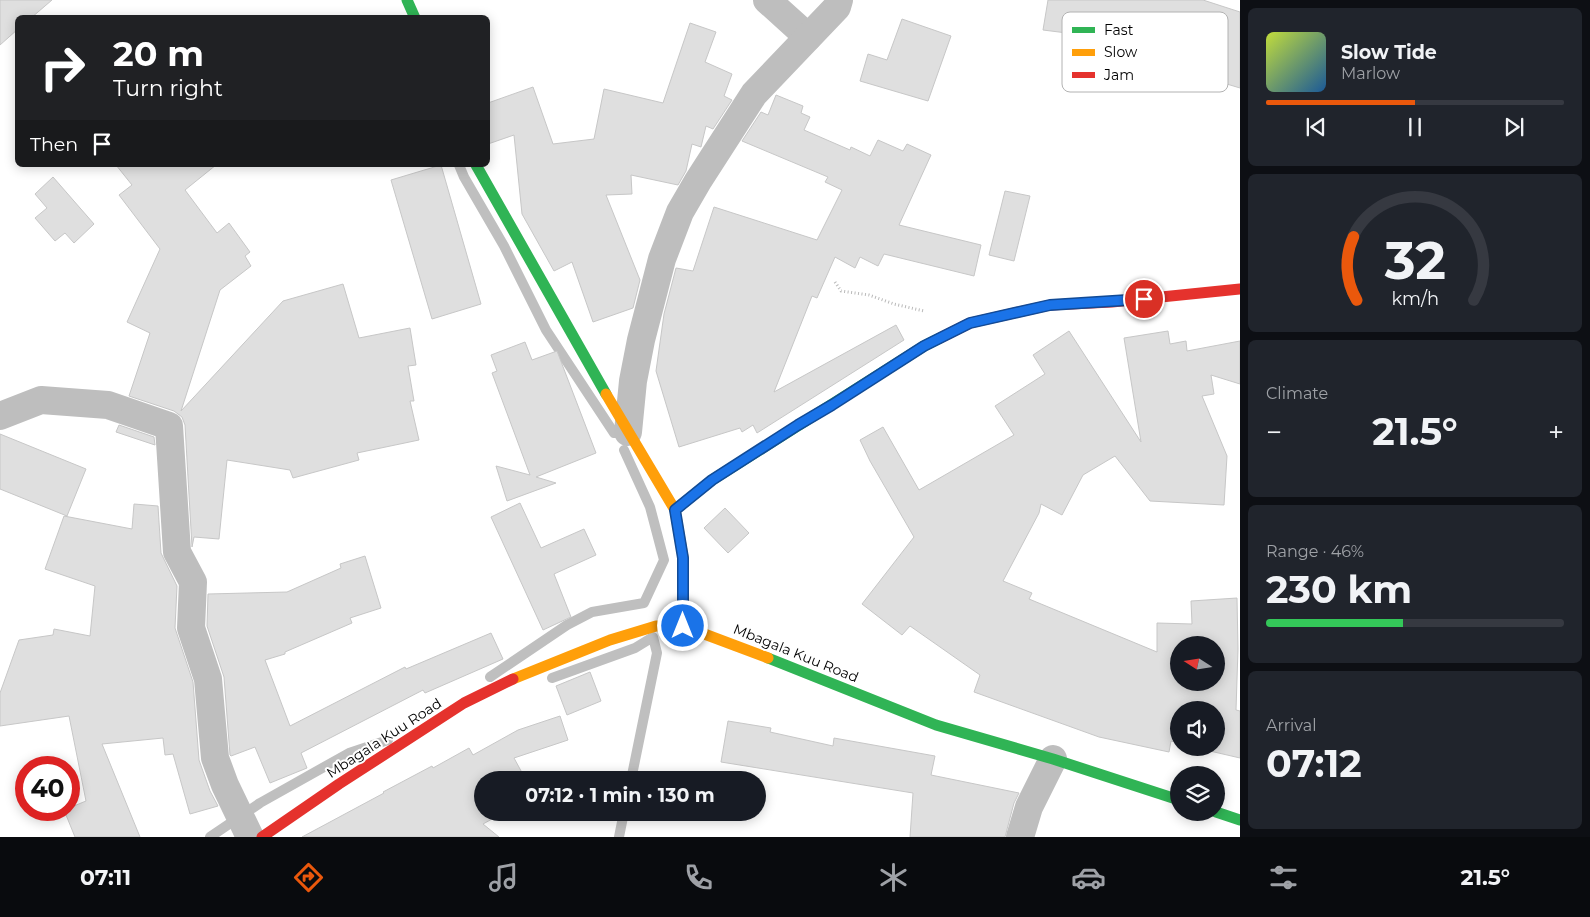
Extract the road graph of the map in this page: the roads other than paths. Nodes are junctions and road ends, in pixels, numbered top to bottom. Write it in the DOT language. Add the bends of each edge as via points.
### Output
graph roads {
  1 [pos="408,0"];
  2 [pos="767,0"];
  3 [pos="839,0"];
  4 [pos="414,15"];
  5 [pos="808,36"];
  6 [pos="477,167"];
  7 [pos="1240,289"];
  8 [pos="0,416"];
  9 [pos="628,432"];
  10 [pos="675,510"];
  11 [pos="683,626"];
  12 [pos="1053,759"];
  13 [pos="1170,797"];
  14 [pos="1225,815"];
  15 [pos="1240,820"];
  16 [pos="250,837"];
  17 [pos="262,837"];
  18 [pos="1020,837"];
  1 -- 4 [label="street"];
  2 -- 5 [label="street"];
  3 -- 5 [label="street" via="837,7"];
  5 -- 9 [label="street" via="754,94 680,212 662,259 641,340 632,381"];
  6 -- 9 [label="street"];
  7 -- 10 [label="street" via="1050,305 970,323 924,346 798,425 712,480"];
  8 -- 16 [label="street" via="42,400 108,405 169,426 177,552 193,582 191,628 208,679 215,758"];
  9 -- 10 [label="street"];
  10 -- 11 [label="street" via="683,558"];
  11 -- 12 [label="street, Mbagala Kuu Road" via="936,725"];
  11 -- 17 [label="street, Mbagala Kuu Road" via="656,626 633,632 504,683 464,704"];
  12 -- 13 [label="street, Mbagala Kuu Road"];
  12 -- 18 [label="street" via="1029,807"];
  14 -- 15 [label="street"];
}
